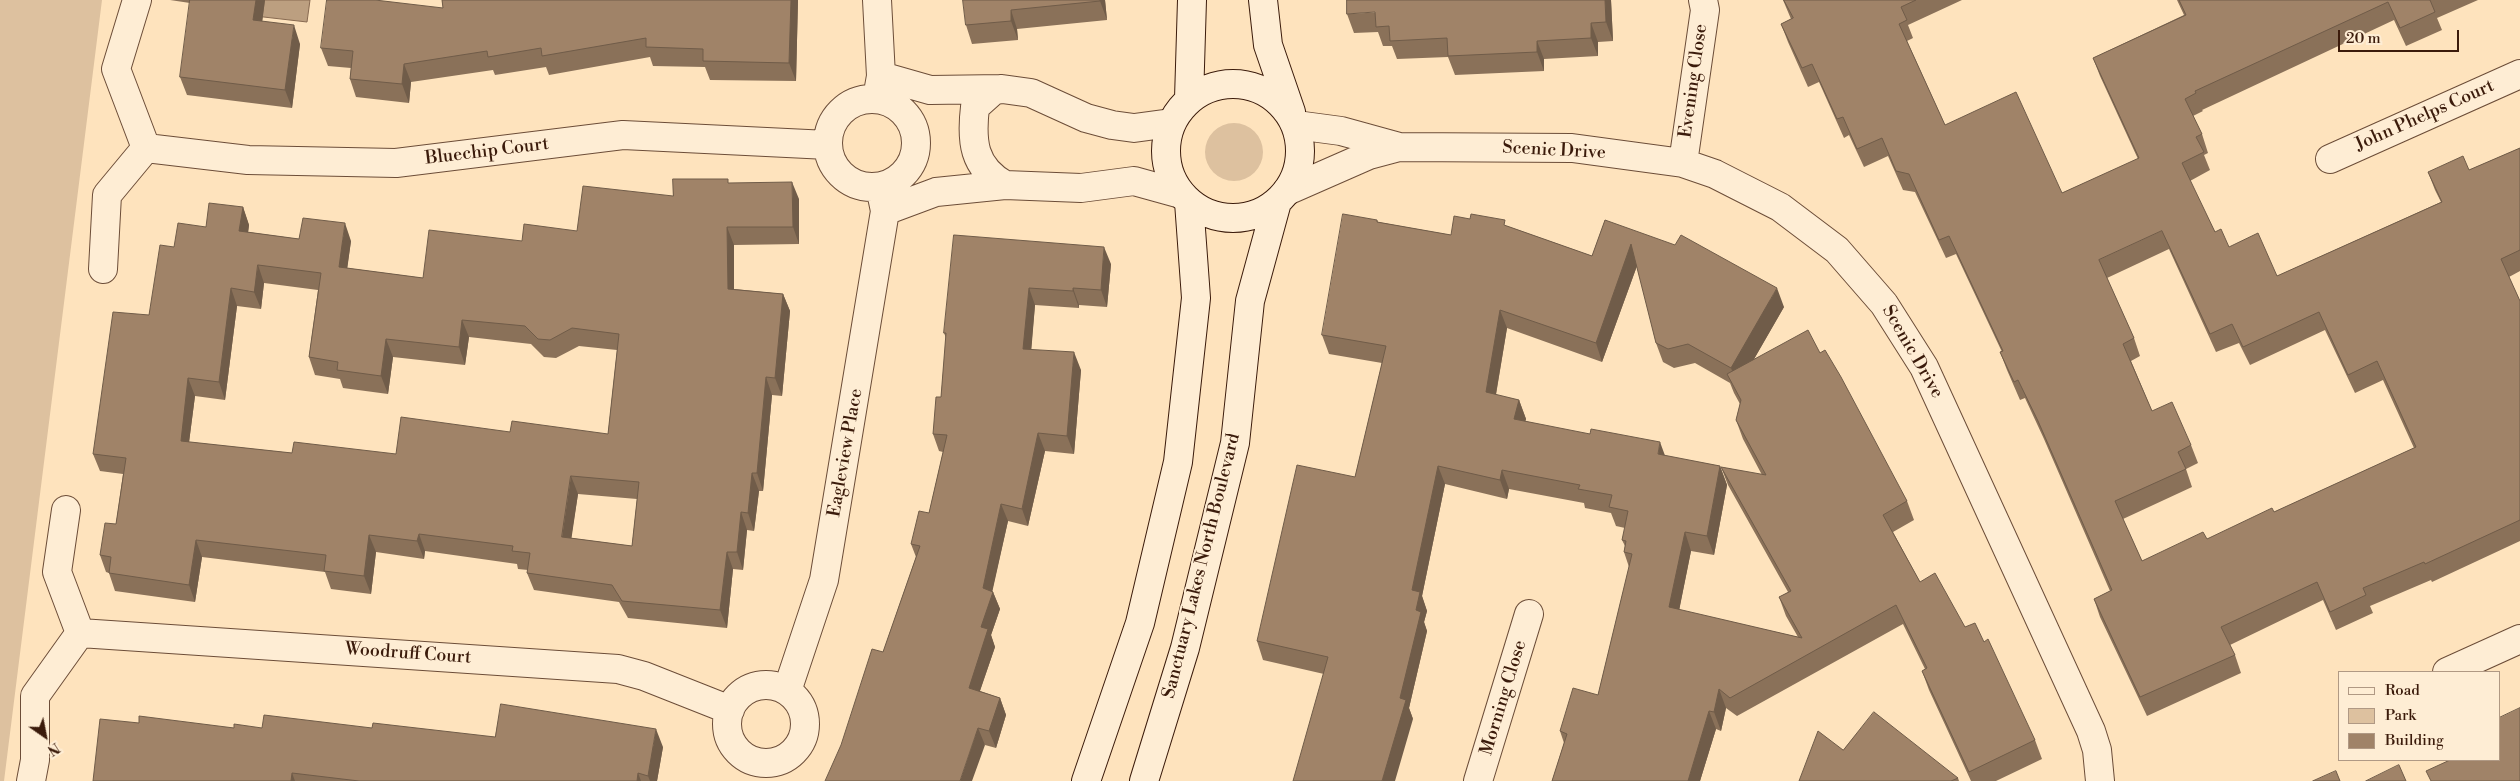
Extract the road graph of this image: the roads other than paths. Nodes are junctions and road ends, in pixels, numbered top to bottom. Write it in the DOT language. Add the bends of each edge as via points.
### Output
graph roads {
  1 [pos="137,0"];
  2 [pos="877,0"];
  3 [pos="1192,0"];
  4 [pos="1263,0"];
  5 [pos="1703,0"];
  6 [pos="2520,74"];
  7 [pos="879,88"];
  8 [pos="1002,89"];
  9 [pos="1189,99"];
  10 [pos="1295,122"];
  11 [pos="1171,123"];
  12 [pos="828,145"];
  13 [pos="1399,147"];
  14 [pos="146,148"];
  15 [pos="2330,159"];
  16 [pos="1683,163"];
  17 [pos="1006,185"];
  18 [pos="1282,197"];
  19 [pos="882,198"];
  20 [pos="1185,198"];
  21 [pos="103,269"];
  22 [pos="66,510"];
  23 [pos="1529,614"];
  24 [pos="80,633"];
  25 [pos="2520,639"];
  26 [pos="2449,671"];
  27 [pos="787,691"];
  28 [pos="730,710"];
  29 [pos="754,772"];
  30 [pos="31,781"];
  31 [pos="1086,781"];
  32 [pos="1144,781"];
  33 [pos="1478,781"];
  34 [pos="2100,781"];
  1 -- 14 [label="street" via="116,69"];
  2 -- 7 [label="street"];
  3 -- 9 [label="street"];
  4 -- 10 [label="street" via="1268,45"];
  5 -- 16 [label="street, Evening Close"];
  6 -- 15 [label="street, John Phelps Court"];
  7 -- 8 [label="street"];
  7 -- 12 [label="street" via="848,106 833,123"];
  7 -- 19 [label="street" via="913,127 916,142 906,171"];
  8 -- 11 [label="street" via="1031,92 1086,118 1112,125 1134,128"];
  8 -- 17 [label="street" via="994,90 975,107 972,132 978,158 992,177"];
  9 -- 10 [label="street" via="1213,86 1246,84 1265,91 1282,103"];
  9 -- 11 [label="street"];
  10 -- 13 [label="street, Scenic Drive"];
  10 -- 18 [label="street" via="1300,160 1296,176"];
  11 -- 20 [label="street" via="1166,141 1166,160 1171,178"];
  12 -- 14 [label="street, Bluechip Court" via="623,135 396,164 248,160"];
  12 -- 19 [label="street" via="839,173"];
  13 -- 16 [label="street, Scenic Drive" via="1572,148"];
  13 -- 18 [label="street, Scenic Drive" via="1369,155"];
  14 -- 21 [label="street" via="107,195"];
  16 -- 34 [label="street, Scenic Drive" via="1715,174 1780,207 1808,227 1837,250 1862,277 1907,337 2091,731 2098,750"];
  17 -- 19 [label="street"];
  17 -- 20 [label="street" via="1081,188 1134,182"];
  18 -- 20 [label="street" via="1261,212 1243,218 1223,218 1205,212"];
  18 -- 32 [label="street, Sanctuary Lakes North Boulevard" via="1250,301 1236,444 1185,648"];
  19 -- 27 [label="street, Eagleview Place" via="824,580"];
  20 -- 31 [label="street" via="1196,298 1178,462 1140,622"];
  22 -- 24 [label="street" via="57,572"];
  23 -- 33 [label="street, Morning Close"];
  24 -- 28 [label="street, Woodruff Court" via="618,669"];
  24 -- 30 [label="street" via="35,696 35,760"];
  25 -- 26 [label="street"];
  27 -- 28 [label="street" via="774,686 747,690 736,698"];
  27 -- 29 [label="street" via="803,712 805,725 802,737 786,758"];
  28 -- 29 [label="street" via="726,724 728,738"];
}
